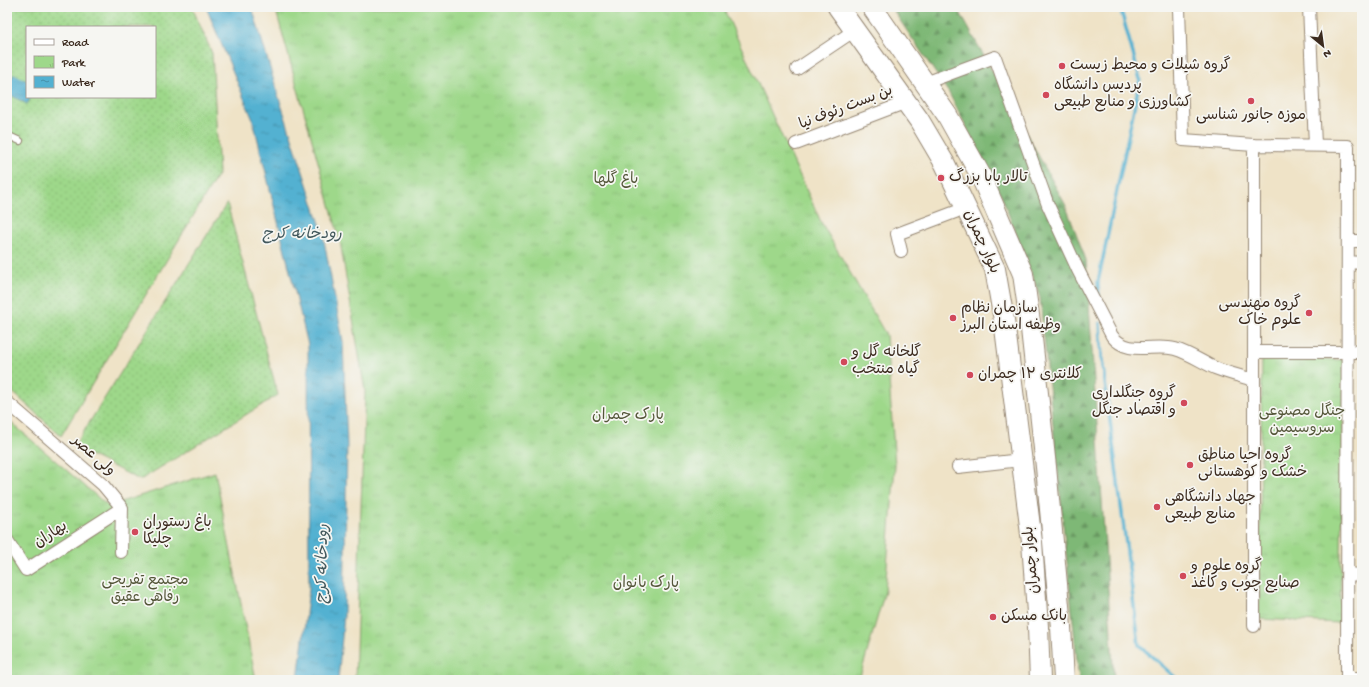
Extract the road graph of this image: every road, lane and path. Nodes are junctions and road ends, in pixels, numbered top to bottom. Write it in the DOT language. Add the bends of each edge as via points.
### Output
graph roads {
  1 [pos="838,7"];
  2 [pos="872,7"];
  3 [pos="1179,7"];
  4 [pos="1309,7"];
  5 [pos="855,30"];
  6 [pos="797,69"];
  7 [pos="925,83"];
  8 [pos="907,102"];
  9 [pos="7,135"];
  10 [pos="20,141"];
  11 [pos="796,144"];
  12 [pos="1254,145"];
  13 [pos="1315,145"];
  14 [pos="966,208"];
  15 [pos="1348,241"];
  16 [pos="1362,241"];
  17 [pos="902,251"];
  18 [pos="1348,262"];
  19 [pos="1362,262"];
  20 [pos="1254,352"];
  21 [pos="1348,352"];
  22 [pos="1362,352"];
  23 [pos="1254,380"];
  24 [pos="7,402"];
  25 [pos="1021,460"];
  26 [pos="958,467"];
  27 [pos="122,508"];
  28 [pos="7,540"];
  29 [pos="121,552"];
  30 [pos="1348,574"];
  31 [pos="1362,574"];
  32 [pos="1254,626"];
  33 [pos="1362,678"];
  34 [pos="1347,679"];
  35 [pos="1040,680"];
  36 [pos="1064,680"];
  1 -- 5 [label="main road, بلوار چمران"];
  2 -- 7 [label="main road, بلوار چمران"];
  3 -- 12 [label="street" via="1183,140"];
  4 -- 13 [label="street"];
  5 -- 6 [label="street"];
  5 -- 8 [label="main road, بلوار چمران"];
  7 -- 23 [label="street" via="995,57 1048,205 1078,270 1117,343 1128,348 1175,349 1216,368"];
  7 -- 36 [label="main road, بلوار چمران" via="947,115 980,174 1023,274 1047,475"];
  8 -- 11 [label="street, بن بست رئوف نیا"];
  8 -- 14 [label="main road, بلوار چمران" via="945,164"];
  9 -- 10 [label="lane"];
  12 -- 13 [label="street"];
  12 -- 20 [label="street"];
  13 -- 15 [label="street" via="1348,146"];
  14 -- 17 [label="street" via="897,234"];
  14 -- 25 [label="main road, بلوار چمران" via="996,269"];
  15 -- 16 [label="street"];
  15 -- 18 [label="street"];
  18 -- 19 [label="street"];
  18 -- 21 [label="street"];
  20 -- 21 [label="street"];
  20 -- 23 [label="street"];
  21 -- 22 [label="street"];
  21 -- 30 [label="street"];
  23 -- 32 [label="street"];
  24 -- 27 [label="street, ولی عصر" via="103,485"];
  25 -- 26 [label="street"];
  25 -- 35 [label="main road, بلوار چمران" via="1032,542"];
  27 -- 28 [label="street, بهاران" via="26,570"];
  27 -- 29 [label="street"];
  30 -- 31 [label="street"];
  30 -- 34 [label="street"];
  33 -- 34 [label="street"];
}
